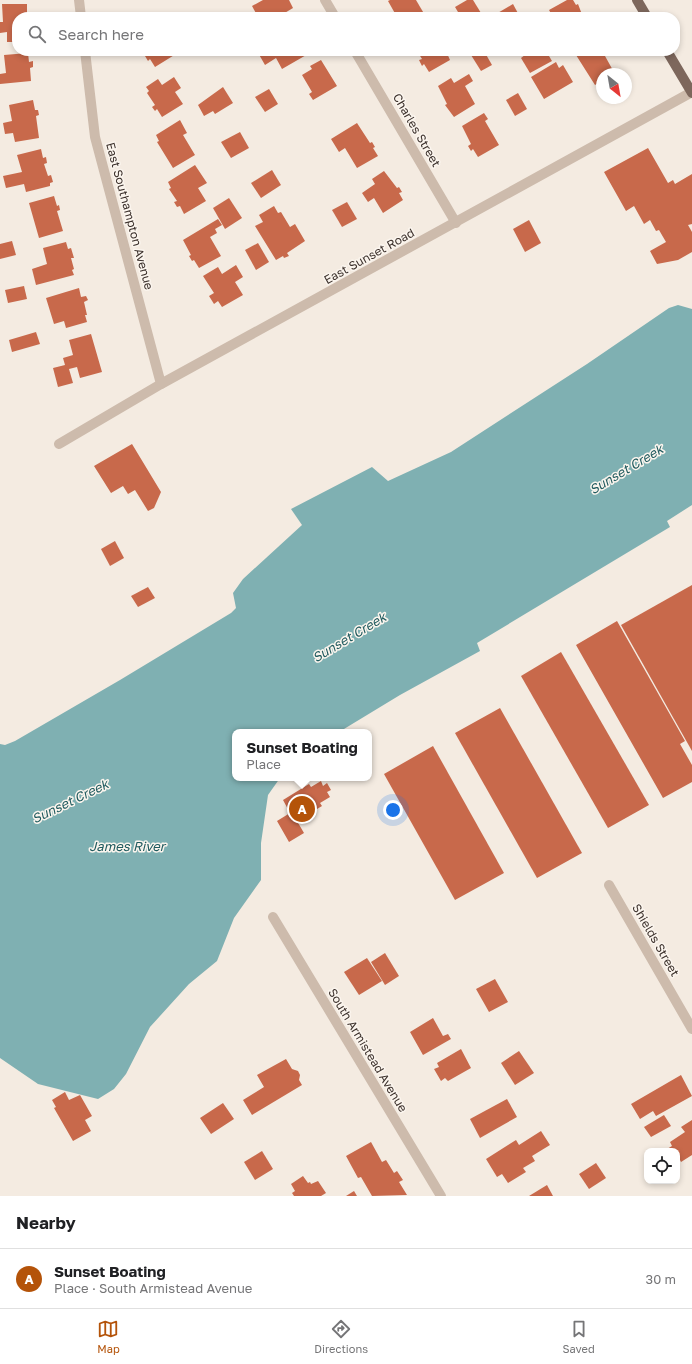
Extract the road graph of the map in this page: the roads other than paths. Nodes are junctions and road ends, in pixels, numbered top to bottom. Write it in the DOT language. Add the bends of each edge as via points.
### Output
graph roads {
  1 [pos="79,0"];
  2 [pos="325,0"];
  3 [pos="637,0"];
  4 [pos="80,12"];
  5 [pos="332,12"];
  6 [pos="644,12"];
  7 [pos="86,56"];
  8 [pos="358,56"];
  9 [pos="670,56"];
  10 [pos="692,93"];
  11 [pos="456,223"];
  12 [pos="161,384"];
  13 [pos="59,444"];
  14 [pos="609,884"];
  15 [pos="273,917"];
  16 [pos="692,1029"];
  17 [pos="441,1196"];
  1 -- 4 [label="street"];
  2 -- 5 [label="street"];
  3 -- 6 [label="main road"];
  7 -- 12 [label="street, East Southampton Avenue" via="95,136"];
  8 -- 11 [label="street, Charles Street"];
  9 -- 10 [label="main road"];
  10 -- 11 [label="street, East Sunset Road"];
  11 -- 12 [label="street, East Sunset Road"];
  12 -- 13 [label="street, East Sunset Road"];
  14 -- 16 [label="street, Shields Street"];
  15 -- 17 [label="street, South Armistead Avenue"];
}
